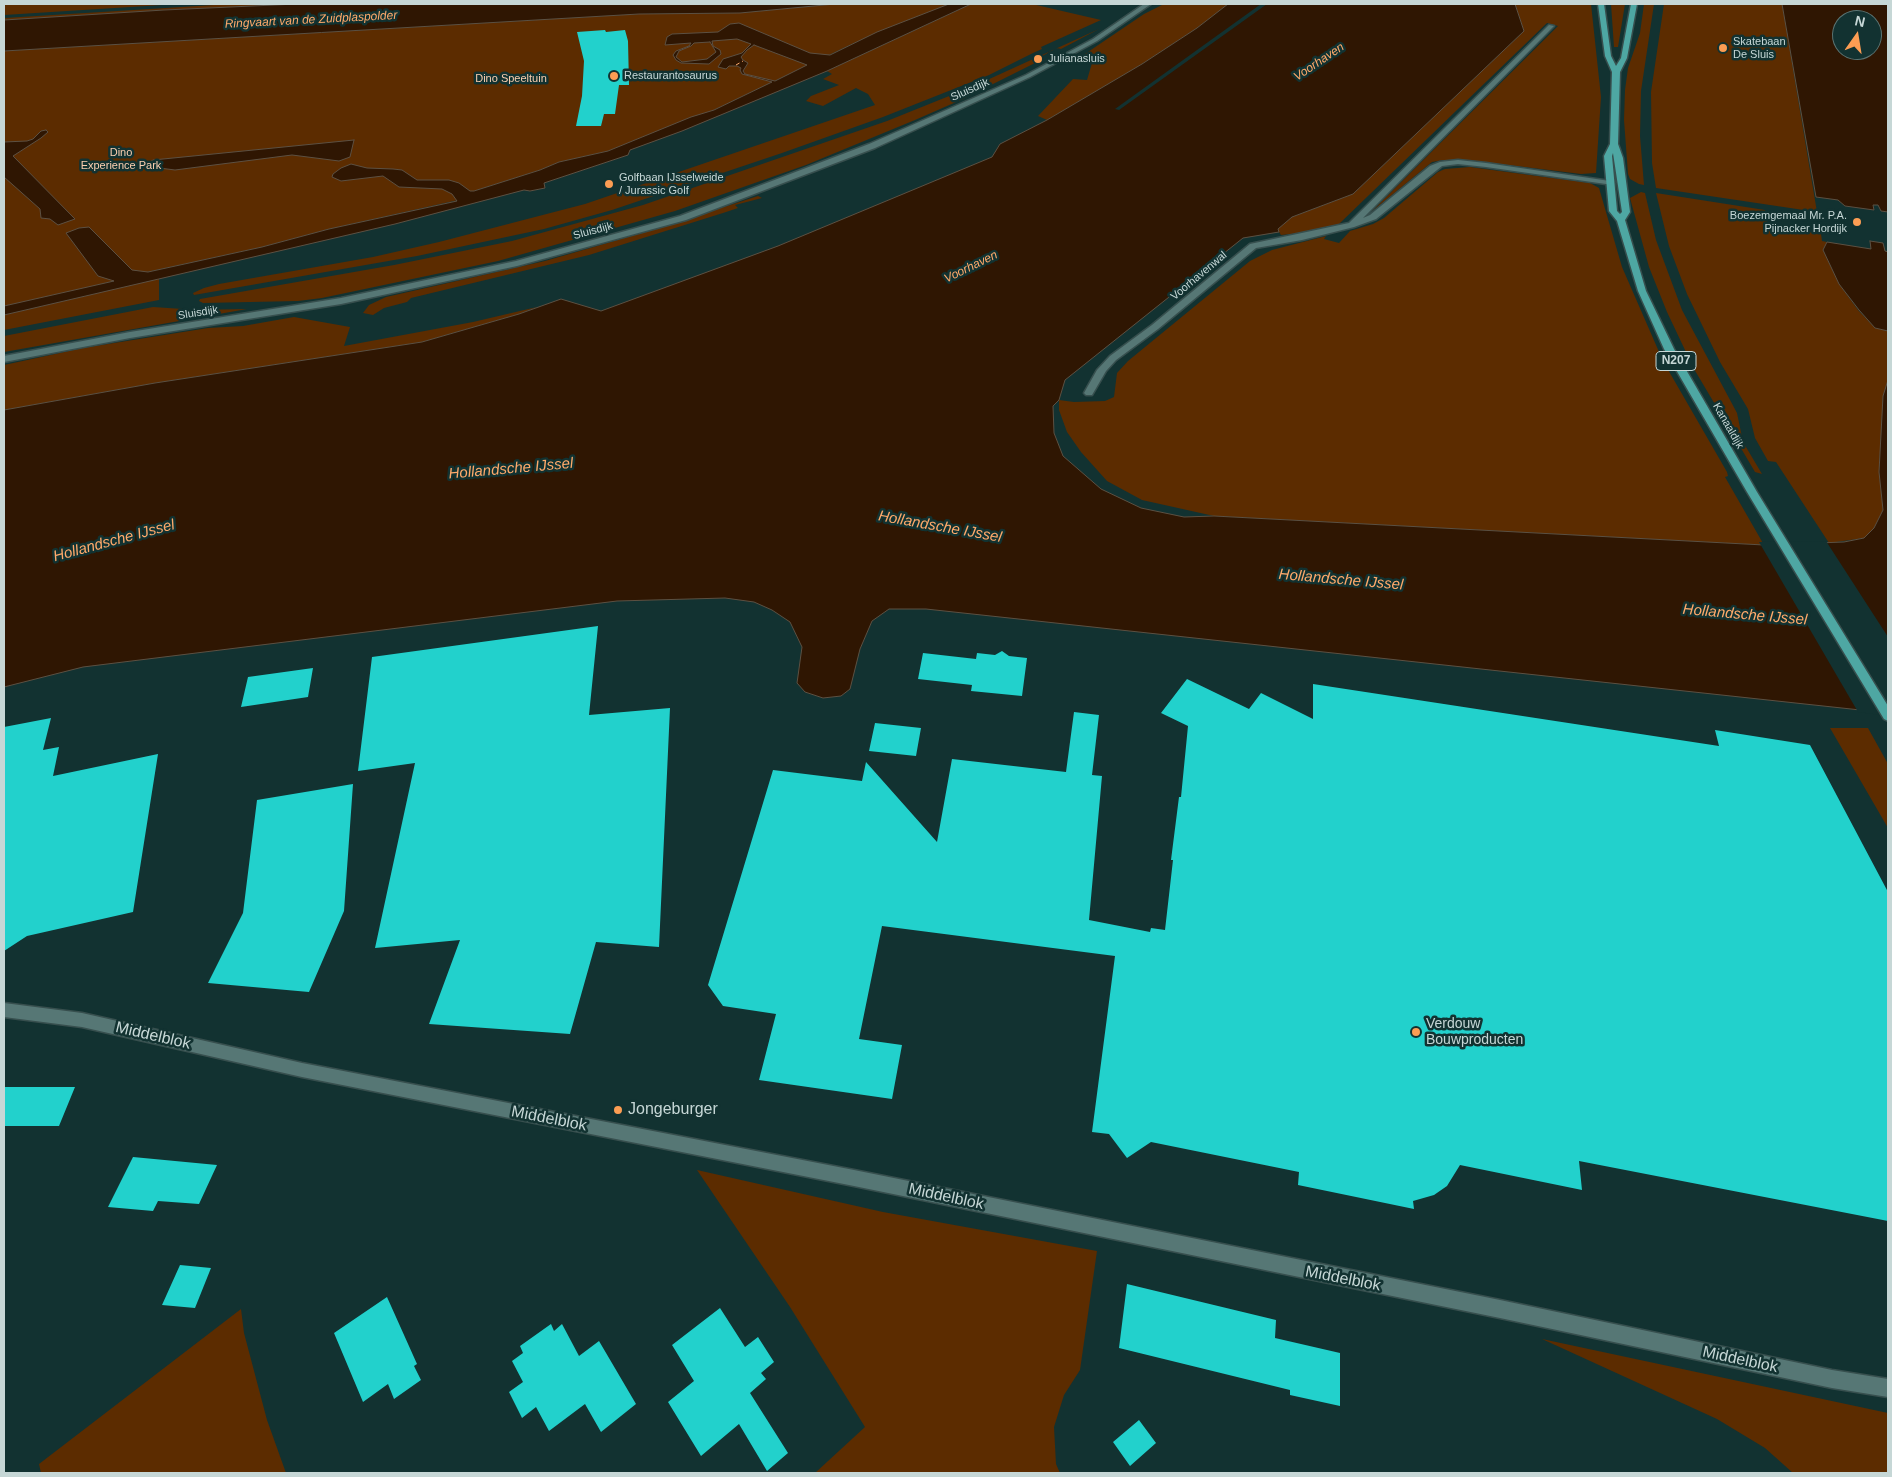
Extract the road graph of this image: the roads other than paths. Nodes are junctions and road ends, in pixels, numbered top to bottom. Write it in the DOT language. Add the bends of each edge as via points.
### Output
graph roads {
  1 [pos="1148,4"];
  2 [pos="1602,4"];
  3 [pos="1634,4"];
  4 [pos="1551,26"];
  5 [pos="1616,72"];
  6 [pos="1614,144"];
  7 [pos="1610,182"];
  8 [pos="1621,220"];
  9 [pos="1351,225"];
  10 [pos="4,359"];
  11 [pos="1089,393"];
  12 [pos="1888,716"];
  13 [pos="4,1010"];
  14 [pos="1888,1388"];
  1 -- 10 [label="street, Sluisdijk" via="1095,40 1028,76 872,146 683,218 517,263 351,298"];
  2 -- 5 [label="main road, Kanaaldijk / N207" via="1608,56"];
  3 -- 5 [label="main road, Kanaaldijk / N207" via="1624,58"];
  4 -- 9 [label="street"];
  5 -- 6 [label="main road, Kanaaldijk / N207"];
  6 -- 7 [label="main road, Kanaaldijk / N207" via="1608,156"];
  6 -- 8 [label="main road, Kanaaldijk / N207" via="1626,212"];
  7 -- 8 [label="main road, Kanaaldijk / N207" via="1613,211"];
  7 -- 9 [label="street, Voorhavenwal" via="1458,162 1440,164 1382,212"];
  8 -- 12 [label="main road, Kanaaldijk / N207" via="1642,291 1666,341 1752,492"];
  9 -- 11 [label="street, Voorhavenwal" via="1253,246 1155,328 1113,358"];
  13 -- 14 [label="street, Middelblok" via="82,1020 312,1072 864,1180"];
}
